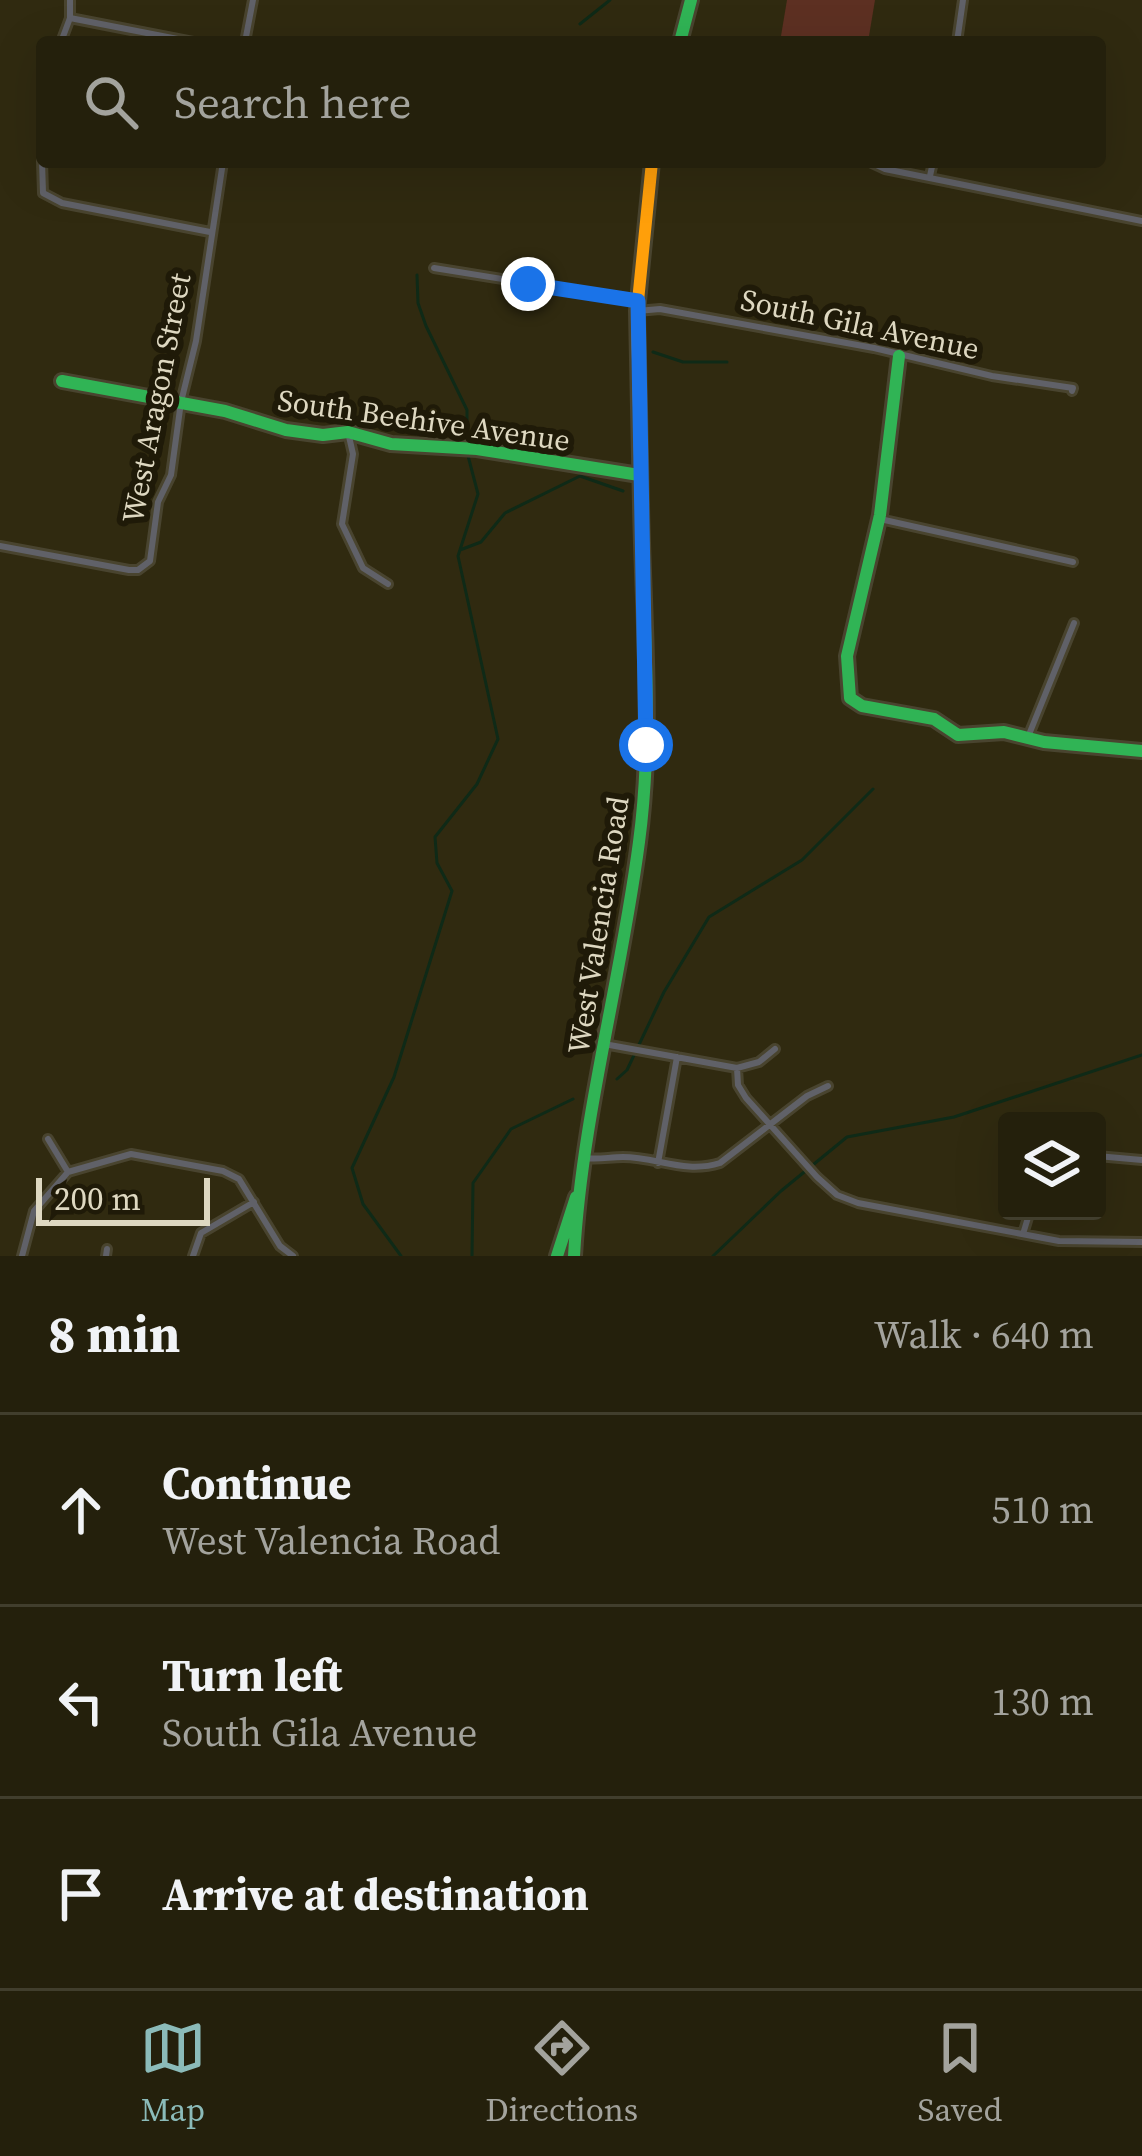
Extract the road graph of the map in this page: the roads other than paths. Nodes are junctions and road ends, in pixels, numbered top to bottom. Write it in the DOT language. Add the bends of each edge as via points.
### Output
graph roads {
  1 [pos="70,0"];
  2 [pos="253,0"];
  3 [pos="691,0"];
  4 [pos="963,0"];
  5 [pos="70,18"];
  6 [pos="63,36"];
  7 [pos="162,36"];
  8 [pos="246,36"];
  9 [pos="682,36"];
  10 [pos="958,36"];
  11 [pos="42,168"];
  12 [pos="222,168"];
  13 [pos="651,168"];
  14 [pos="884,168"];
  15 [pos="932,168"];
  16 [pos="930,176"];
  17 [pos="1124,218"];
  18 [pos="1142,221"];
  19 [pos="210,232"];
  20 [pos="1121,232"];
  21 [pos="434,268"];
  22 [pos="637,306"];
  23 [pos="899,356"];
  24 [pos="62,381"];
  25 [pos="1072,390"];
  26 [pos="181,402"];
  27 [pos="349,432"];
  28 [pos="639,476"];
  29 [pos="880,519"];
  30 [pos="0,546"];
  31 [pos="1072,562"];
  32 [pos="388,584"];
  33 [pos="1074,623"];
  34 [pos="1028,737"];
  35 [pos="1142,751"];
  36 [pos="604,1045"];
  37 [pos="775,1048"];
  38 [pos="676,1057"];
  39 [pos="737,1068"];
  40 [pos="829,1086"];
  41 [pos="771,1125"];
  42 [pos="48,1139"];
  43 [pos="584,1157"];
  44 [pos="1106,1157"];
  45 [pos="1142,1160"];
  46 [pos="658,1163"];
  47 [pos="68,1172"];
  48 [pos="578,1190"];
  49 [pos="254,1202"];
  50 [pos="1027,1220"];
  51 [pos="1023,1234"];
  52 [pos="1142,1242"];
  53 [pos="22,1256"];
  54 [pos="193,1256"];
  55 [pos="293,1256"];
  56 [pos="557,1256"];
  57 [pos="574,1256"];
  1 -- 5 [label="street"];
  2 -- 8 [label="street"];
  3 -- 9 [label="street"];
  4 -- 10 [label="street"];
  5 -- 6 [label="street"];
  5 -- 7 [label="street"];
  11 -- 19 [label="street" via="43,193 62,203"];
  12 -- 19 [label="street, West Aragon Street"];
  13 -- 22 [label="street, West Valencia Road"];
  14 -- 16 [label="street"];
  15 -- 16 [label="street"];
  16 -- 17 [label="street"];
  17 -- 18 [label="street"];
  17 -- 20 [label="street"];
  19 -- 26 [label="street, West Aragon Street"];
  21 -- 22 [label="street, South Gila Avenue"];
  22 -- 23 [label="street, South Gila Avenue"];
  22 -- 28 [label="street, West Valencia Road"];
  23 -- 25 [label="street, South Gila Avenue"];
  23 -- 29 [label="street"];
  24 -- 26 [label="street, South Beehive Avenue"];
  26 -- 27 [label="street, South Beehive Avenue" via="286,430"];
  26 -- 30 [label="street, West Aragon Street" via="145,566 129,570"];
  27 -- 28 [label="street, South Beehive Avenue"];
  27 -- 32 [label="street" via="342,524 364,568"];
  28 -- 36 [label="street, West Valencia Road" via="646,768"];
  29 -- 31 [label="street"];
  29 -- 34 [label="street" via="857,604 850,698 934,719 958,735"];
  33 -- 34 [label="street"];
  34 -- 35 [label="street"];
  36 -- 38 [label="street"];
  36 -- 43 [label="street, West Valencia Road"];
  37 -- 39 [label="street"];
  38 -- 39 [label="street"];
  38 -- 46 [label="street"];
  39 -- 41 [label="street" via="746,1098"];
  40 -- 41 [label="street"];
  41 -- 46 [label="street" via="720,1163"];
  41 -- 51 [label="street" via="838,1195"];
  42 -- 47 [label="street"];
  43 -- 46 [label="street"];
  43 -- 48 [label="street, West Valencia Road"];
  44 -- 45 [label="street"];
  47 -- 49 [label="street" via="131,1154 223,1171"];
  47 -- 53 [label="street" via="34,1211"];
  48 -- 56 [label="street, West Valencia Road"];
  48 -- 57 [label="street, West Valencia Road"];
  49 -- 54 [label="street" via="201,1233"];
  49 -- 55 [label="street"];
  50 -- 51 [label="street"];
  51 -- 52 [label="street"];
}
